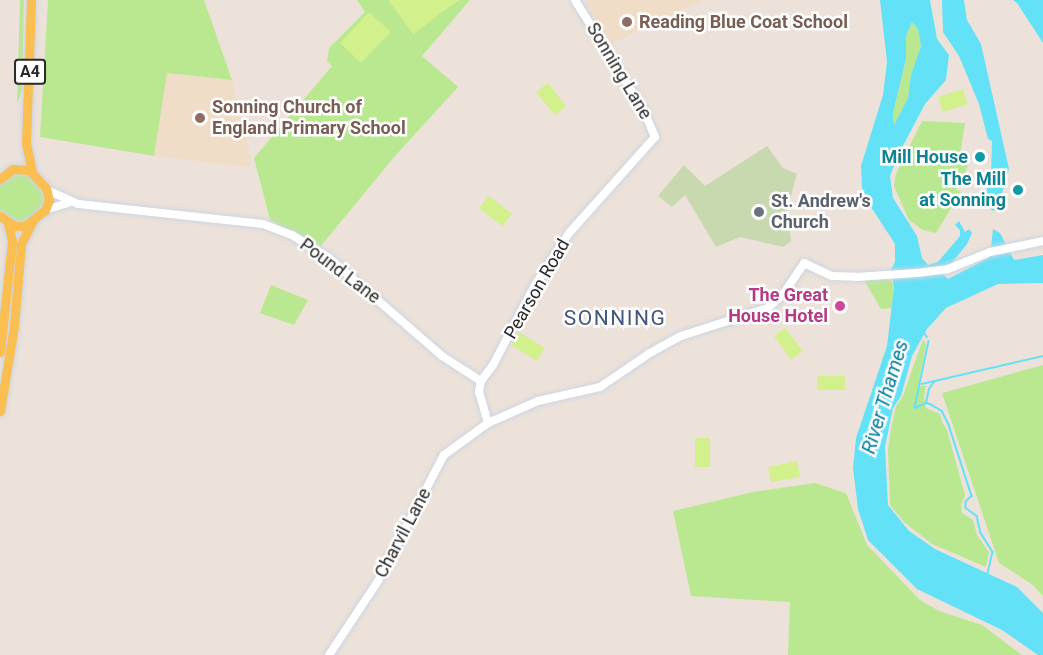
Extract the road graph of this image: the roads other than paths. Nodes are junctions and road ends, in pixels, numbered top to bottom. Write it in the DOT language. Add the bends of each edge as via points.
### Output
graph roads {
  1 [pos="31,0"];
  2 [pos="575,0"];
  3 [pos="27,143"];
  4 [pos="652,144"];
  5 [pos="12,169"];
  6 [pos="32,172"];
  7 [pos="0,179"];
  8 [pos="47,190"];
  9 [pos="69,203"];
  10 [pos="45,210"];
  11 [pos="0,216"];
  12 [pos="32,222"];
  13 [pos="8,224"];
  14 [pos="1043,241"];
  15 [pos="3,326"];
  16 [pos="14,326"];
  17 [pos="0,352"];
  18 [pos="481,381"];
  19 [pos="0,411"];
  20 [pos="488,423"];
  21 [pos="329,655"];
  1 -- 3 [label="main road, A4"];
  2 -- 4 [label="main road, Sonning Lane" via="654,130"];
  3 -- 5 [label="main road, A4"];
  3 -- 6 [label="main road, A4"];
  4 -- 18 [label="main road, Pearson Road" via="570,232"];
  5 -- 6 [label="main road"];
  5 -- 7 [label="main road"];
  6 -- 8 [label="main road"];
  8 -- 9 [label="street, Pound Lane"];
  8 -- 10 [label="main road"];
  9 -- 10 [label="street, Pound Lane"];
  9 -- 18 [label="street, Pound Lane" via="262,224 292,235 328,258 442,356"];
  10 -- 12 [label="main road"];
  11 -- 13 [label="main road"];
  12 -- 13 [label="main road" via="19,227"];
  12 -- 16 [label="main road" via="21,244"];
  13 -- 15 [label="main road" via="12,241"];
  14 -- 20 [label="main road, Charvil Lane" via="990,252 948,269 876,276 832,276 804,263 784,293 768,308 681,336 600,387 538,401"];
  15 -- 16 [label="main road"];
  15 -- 17 [label="main road"];
  16 -- 19 [label="main road"];
  18 -- 20 [label="main road" via="479,392"];
  20 -- 21 [label="main road, Charvil Lane" via="444,455 378,581"];
}
